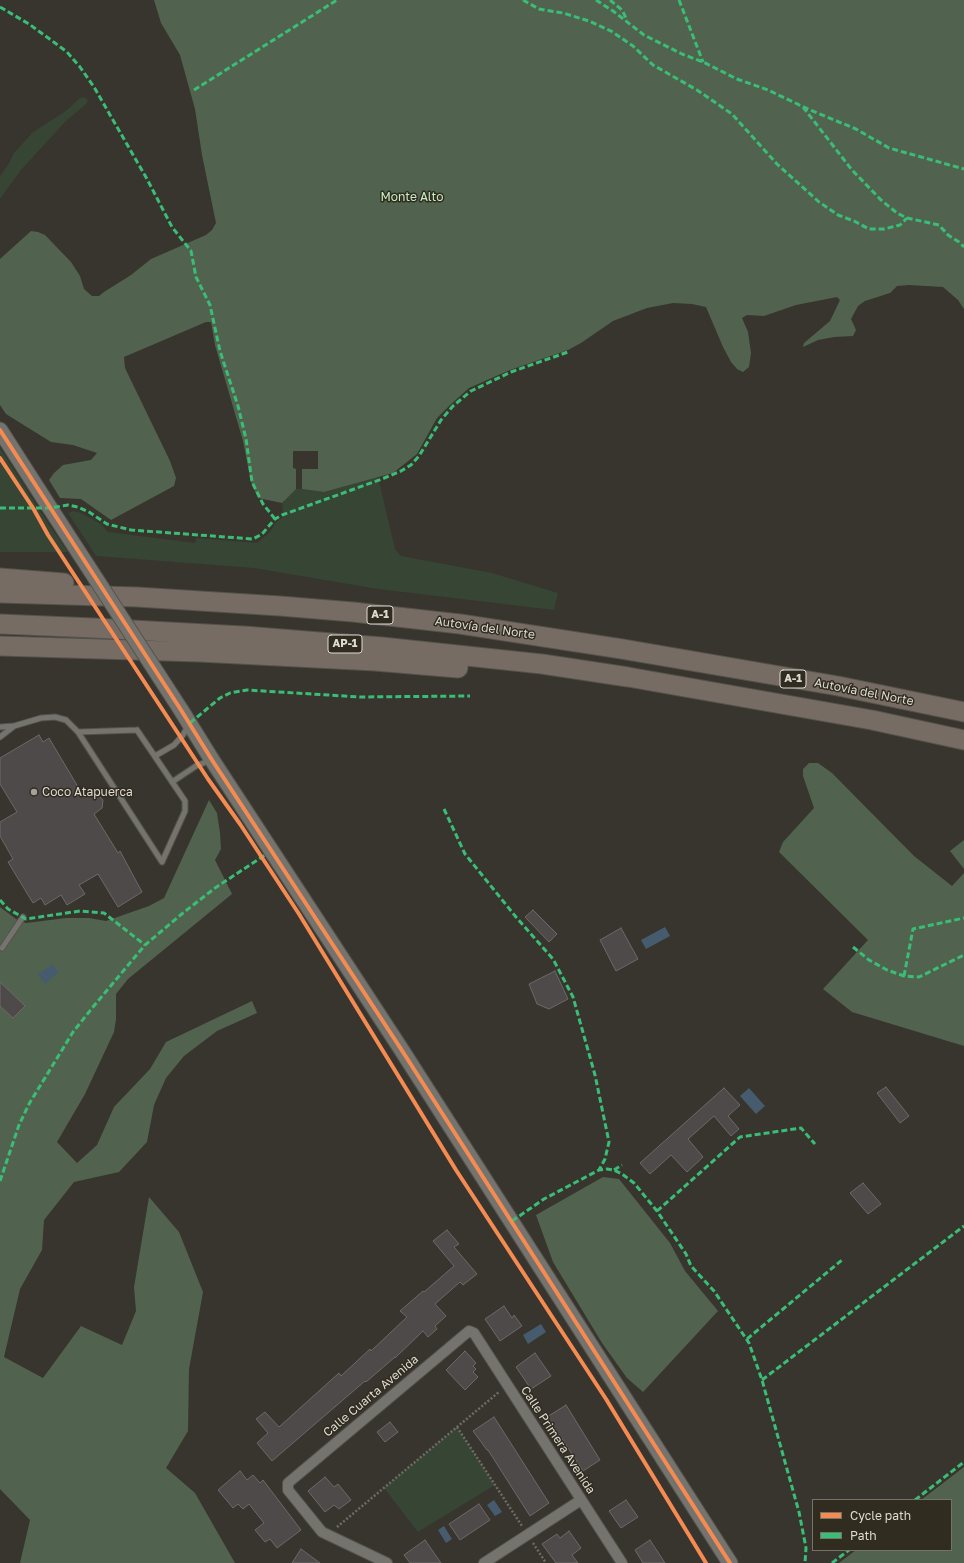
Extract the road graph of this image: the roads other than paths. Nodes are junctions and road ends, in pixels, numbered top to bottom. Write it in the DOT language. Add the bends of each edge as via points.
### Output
graph roads {
  1 [pos="0,430"];
  2 [pos="0,578"];
  3 [pos="0,593"];
  4 [pos="137,597"];
  5 [pos="0,624"];
  6 [pos="0,646"];
  7 [pos="688,688"];
  8 [pos="964,712"];
  9 [pos="190,723"];
  10 [pos="0,726"];
  11 [pos="14,726"];
  12 [pos="78,732"];
  13 [pos="0,737"];
  14 [pos="964,740"];
  15 [pos="155,756"];
  16 [pos="212,760"];
  17 [pos="172,782"];
  18 [pos="24,918"];
  19 [pos="2,948"];
  20 [pos="472,1331"];
  21 [pos="582,1500"];
  22 [pos="386,1563"];
  23 [pos="484,1563"];
  24 [pos="622,1563"];
  25 [pos="730,1563"];
  1 -- 9 [label="main road, bridge"];
  2 -- 4 [label="highway, A-1" via="117,587"];
  3 -- 4 [label="highway, Autovía del Norte"];
  4 -- 8 [label="highway, Autovía del Norte / A-1" via="353,612 460,624 830,685"];
  5 -- 7 [label="highway, AP-1" via="244,636 382,647 542,664"];
  6 -- 7 [label="highway, A-1" via="375,661"];
  7 -- 14 [label="highway, A-1" via="872,720"];
  9 -- 15 [label="lane" via="174,745"];
  9 -- 16 [label="main road"];
  10 -- 11 [label="lane"];
  11 -- 12 [label="lane" via="54,717 66,720"];
  11 -- 13 [label="lane"];
  12 -- 15 [label="lane" via="137,730"];
  12 -- 17 [label="lane" via="162,862 185,811 185,801"];
  15 -- 17 [label="lane"];
  16 -- 17 [label="lane" via="196,766"];
  16 -- 25 [label="main road" via="405,1055"];
  18 -- 19 [label="lane"];
  20 -- 21 [label="street, Calle Primera Avenida"];
  20 -- 22 [label="street, Calle Cuarta Avenida" via="288,1483 288,1490 322,1532"];
  21 -- 23 [label="street"];
  21 -- 24 [label="street, Calle Primera Avenida"];
}
